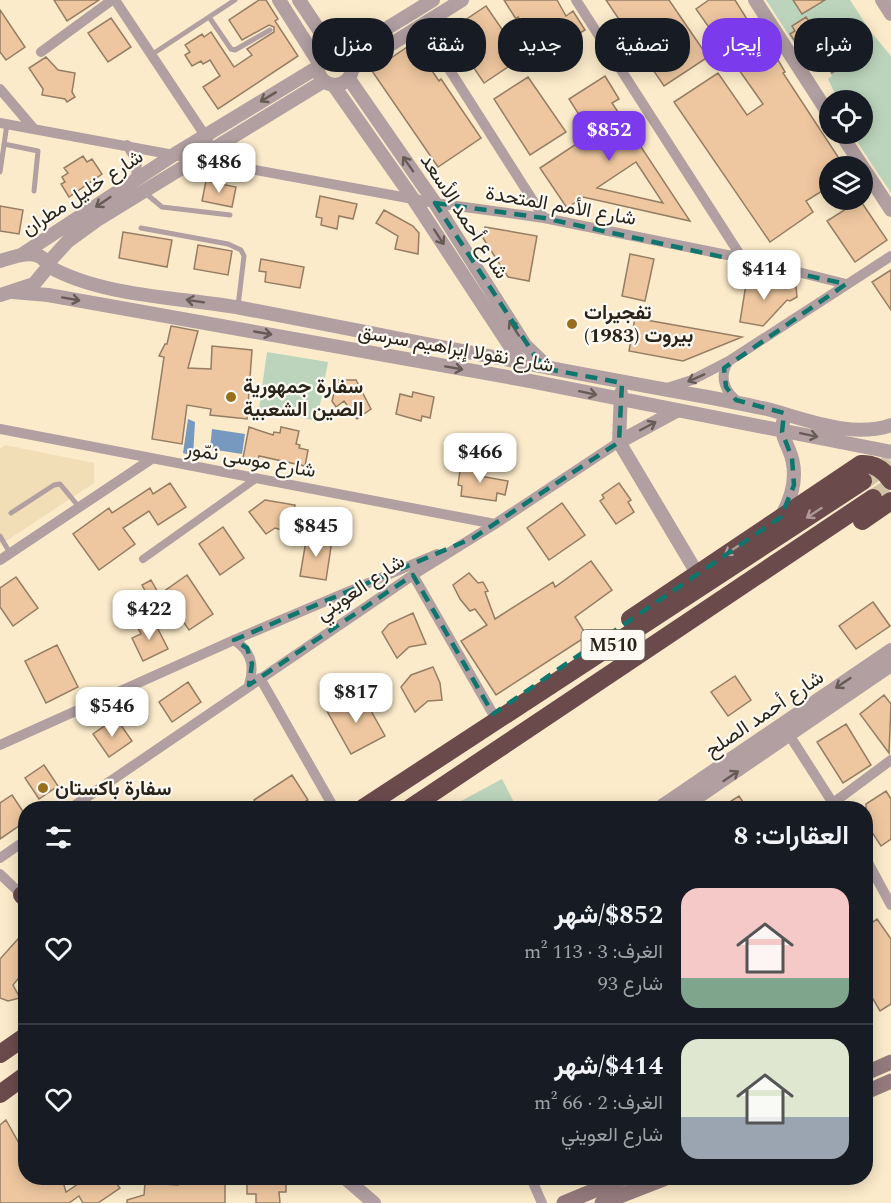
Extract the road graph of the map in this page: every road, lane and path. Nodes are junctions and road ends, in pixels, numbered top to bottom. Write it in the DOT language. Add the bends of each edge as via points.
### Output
graph roads {
  1 [pos="114,0"];
  2 [pos="236,0"];
  3 [pos="279,0"];
  4 [pos="299,0"];
  5 [pos="433,0"];
  6 [pos="462,0"];
  7 [pos="576,0"];
  8 [pos="754,0"];
  9 [pos="882,0"];
  10 [pos="891,14"];
  11 [pos="209,17"];
  12 [pos="313,18"];
  13 [pos="432,18"];
  14 [pos="394,22"];
  15 [pos="270,30"];
  16 [pos="406,36"];
  17 [pos="41,52"];
  18 [pos="150,55"];
  19 [pos="312,55"];
  20 [pos="312,69"];
  21 [pos="322,72"];
  22 [pos="451,72"];
  23 [pos="351,74"];
  24 [pos="329,83"];
  25 [pos="0,89"];
  26 [pos="819,99"];
  27 [pos="3,123"];
  28 [pos="34,129"];
  29 [pos="205,136"];
  30 [pos="4,144"];
  31 [pos="848,144"];
  32 [pos="127,145"];
  33 [pos="214,149"];
  34 [pos="175,154"];
  35 [pos="195,160"];
  36 [pos="222,163"];
  37 [pos="0,172"];
  38 [pos="140,186"];
  39 [pos="34,191"];
  40 [pos="414,200"];
  41 [pos="435,203"];
  42 [pos="891,210"];
  43 [pos="230,215"];
  44 [pos="544,218"];
  45 [pos="141,228"];
  46 [pos="21,255"];
  47 [pos="891,256"];
  48 [pos="742,258"];
  49 [pos="0,261"];
  50 [pos="47,265"];
  51 [pos="846,284"];
  52 [pos="6,293"];
  53 [pos="238,308"];
  54 [pos="729,361"];
  55 [pos="521,362"];
  56 [pos="553,370"];
  57 [pos="530,381"];
  58 [pos="622,383"];
  59 [pos="662,389"];
  60 [pos="620,400"];
  61 [pos="740,403"];
  62 [pos="678,410"];
  63 [pos="784,413"];
  64 [pos="891,425"];
  65 [pos="0,429"];
  66 [pos="782,429"];
  67 [pos="619,442"];
  68 [pos="891,452"];
  69 [pos="150,460"];
  70 [pos="258,477"];
  71 [pos="862,481"];
  72 [pos="891,481"];
  73 [pos="882,500"];
  74 [pos="79,507"];
  75 [pos="11,513"];
  76 [pos="781,517"];
  77 [pos="495,524"];
  78 [pos="0,536"];
  79 [pos="473,538"];
  80 [pos="10,553"];
  81 [pos="143,559"];
  82 [pos="0,560"];
  83 [pos="697,573"];
  84 [pos="413,575"];
  85 [pos="234,640"];
  86 [pos="891,650"];
  87 [pos="891,665"];
  88 [pos="260,678"];
  89 [pos="249,685"];
  90 [pos="493,714"];
  91 [pos="786,730"];
  92 [pos="0,745"];
  93 [pos="891,760"];
  94 [pos="410,778"];
  95 [pos="81,801"];
  96 [pos="330,801"];
  97 [pos="374,801"];
  98 [pos="422,801"];
  99 [pos="670,801"];
  100 [pos="691,801"];
  101 [pos="832,801"];
  102 [pos="841,801"];
  103 [pos="18,846"];
  104 [pos="0,858"];
  105 [pos="873,872"];
  106 [pos="0,874"];
  107 [pos="18,891"];
  108 [pos="891,905"];
  109 [pos="18,1032"];
  110 [pos="0,1041"];
  111 [pos="18,1042"];
  112 [pos="0,1054"];
  113 [pos="891,1062"];
  114 [pos="18,1070"];
  115 [pos="873,1070"];
  116 [pos="18,1081"];
  117 [pos="891,1081"];
  118 [pos="0,1082"];
  119 [pos="873,1089"];
  120 [pos="0,1094"];
  121 [pos="353,1185"];
  122 [pos="534,1185"];
  123 [pos="607,1185"];
  124 [pos="648,1185"];
  125 [pos="375,1203"];
  126 [pos="542,1203"];
  127 [pos="564,1203"];
  128 [pos="602,1203"];
  1 -- 17 [label="street"];
  1 -- 18 [label="street"];
  2 -- 11 [label="lane"];
  3 -- 19 [label="street"];
  4 -- 12 [label="street"];
  5 -- 14 [label="street"];
  6 -- 13 [label="street"];
  7 -- 48 [label="street"];
  8 -- 26 [label="street"];
  9 -- 10 [label="street"];
  11 -- 15 [label="lane" via="235,50"];
  11 -- 18 [label="lane"];
  16 -- 23 [label="street"];
  18 -- 29 [label="street"];
  20 -- 29 [label="street, شارع خليل مطران, one-way"];
  21 -- 24 [label="street, شارع أحمد الأسعد"];
  22 -- 44 [label="street"];
  23 -- 24 [label="street, شارع خليل مطران"];
  41 -- 23 [label="street, شارع أحمد الأسعد, one-way"];
  24 -- 33 [label="street, شارع خليل مطران"];
  24 -- 40 [label="street, شارع أحمد الأسعد"];
  25 -- 28 [label="street"];
  27 -- 28 [label="street, شارع الأمم المتحدة"];
  27 -- 30 [label="lane"];
  28 -- 32 [label="street, شارع الأمم المتحدة"];
  29 -- 33 [label="street"];
  29 -- 34 [label="street, شارع خليل مطران"];
  30 -- 37 [label="lane"];
  30 -- 39 [label="lane" via="39,151"];
  31 -- 42 [label="street"];
  32 -- 34 [label="street, شارع الأمم المتحدة"];
  32 -- 38 [label="street" via="137,161"];
  33 -- 35 [label="street, شارع خليل مطران"];
  33 -- 36 [label="street"];
  34 -- 35 [label="street, شارع الأمم المتحدة"];
  34 -- 38 [label="street, شارع خليل مطران"];
  35 -- 36 [label="street, شارع الأمم المتحدة"];
  35 -- 38 [label="street, شارع خليل مطران"];
  36 -- 40 [label="street, شارع الأمم المتحدة"];
  38 -- 43 [label="lane" via="162,207"];
  38 -- 46 [label="street, شارع خليل مطران, one-way"];
  38 -- 50 [label="street, شارع خليل مطران" via="76,234"];
  40 -- 41 [label="street, شارع الأمم المتحدة"];
  40 -- 55 [label="street, شارع أحمد الأسعد, one-way"];
  41 -- 44 [label="street, شارع الأمم المتحدة"];
  56 -- 41 [label="street, شارع أحمد الأسعد, one-way" via="529,351"];
  44 -- 48 [label="street, شارع الأمم المتحدة"];
  45 -- 53 [label="lane" via="228,244 241,250 244,256"];
  46 -- 49 [label="street, شارع خليل مطران"];
  46 -- 50 [label="street, شارع نقولا إبراهيم سرسق" via="38,255"];
  47 -- 51 [label="street"];
  48 -- 51 [label="street, شارع الأمم المتحدة"];
  50 -- 52 [label="street, شارع خليل مطران" via="39,281"];
  53 -- 50 [label="street, شارع نقولا إبراهيم سرسق, one-way" via="103,287 76,280"];
  51 -- 54 [label="street"];
  52 -- 57 [label="street, شارع نقولا إبراهيم سرسق, one-way" via="48,294"];
  53 -- 55 [label="street, شارع نقولا إبراهيم سرسق"];
  54 -- 59 [label="street, one-way" via="692,380"];
  54 -- 61 [label="street" via="723,373 724,382"];
  55 -- 56 [label="street, شارع نقولا إبراهيم سرسق"];
  55 -- 57 [label="street, شارع أحمد الأسعد"];
  56 -- 58 [label="street, شارع نقولا إبراهيم سرسق"];
  57 -- 60 [label="street, شارع نقولا إبراهيم سرسق, one-way"];
  58 -- 59 [label="street, شارع نقولا إبراهيم سرسق"];
  58 -- 60 [label="street"];
  59 -- 61 [label="street, شارع نقولا إبراهيم سرسق"];
  60 -- 62 [label="street, شارع نقولا إبراهيم سرسق"];
  60 -- 67 [label="street"];
  61 -- 63 [label="street, شارع نقولا إبراهيم سرسق"];
  62 -- 66 [label="street, شارع نقولا إبراهيم سرسق"];
  67 -- 62 [label="street, شارع العويني, one-way"];
  63 -- 64 [label="street, شارع نقولا إبراهيم سرسق" via="854,430"];
  63 -- 66 [label="street"];
  65 -- 69 [label="street, شارع موسى نمّور"];
  66 -- 68 [label="street, شارع نقولا إبراهيم سرسق, one-way"];
  66 -- 76 [label="street" via="792,458 794,485"];
  67 -- 77 [label="street, شارع العويني"];
  67 -- 83 [label="street"];
  69 -- 70 [label="street, شارع موسى نمّور"];
  69 -- 74 [label="street"];
  70 -- 77 [label="street, شارع موسى نمّور"];
  70 -- 81 [label="street"];
  71 -- 94 [label="highway, M510, one-way"];
  72 -- 76 [label="highway" via="879,468 861,464"];
  73 -- 98 [label="highway" via="547,730"];
  74 -- 75 [label="lane" via="60,484"];
  74 -- 80 [label="street"];
  76 -- 83 [label="highway, one-way"];
  77 -- 79 [label="street, شارع العويني"];
  78 -- 80 [label="lane"];
  79 -- 84 [label="street, شارع العويني"];
  79 -- 85 [label="street"];
  80 -- 82 [label="street"];
  83 -- 90 [label="highway"];
  84 -- 88 [label="street, شارع العويني"];
  84 -- 90 [label="street"];
  85 -- 89 [label="street" via="247,648 252,664"];
  85 -- 92 [label="street"];
  86 -- 91 [label="street, شارع أحمد الصلح, one-way"];
  87 -- 91 [label="street, شارع أحمد الصلح"];
  88 -- 89 [label="street, شارع العويني"];
  88 -- 96 [label="street"];
  89 -- 95 [label="street, شارع العويني"];
  90 -- 94 [label="highway"];
  91 -- 99 [label="street, شارع أحمد الصلح"];
  100 -- 91 [label="street, شارع أحمد الصلح, one-way"];
  91 -- 101 [label="street"];
  93 -- 102 [label="street"];
  94 -- 97 [label="highway, M510"];
  103 -- 104 [label="street"];
  105 -- 108 [label="street"];
  106 -- 107 [label="street"];
  109 -- 110 [label="highway"];
  111 -- 112 [label="highway"];
  113 -- 115 [label="main road"];
  114 -- 118 [label="highway"];
  116 -- 120 [label="highway"];
  117 -- 119 [label="main road"];
  121 -- 125 [label="street"];
  122 -- 126 [label="street"];
  123 -- 127 [label="main road"];
  124 -- 128 [label="main road"];
}
